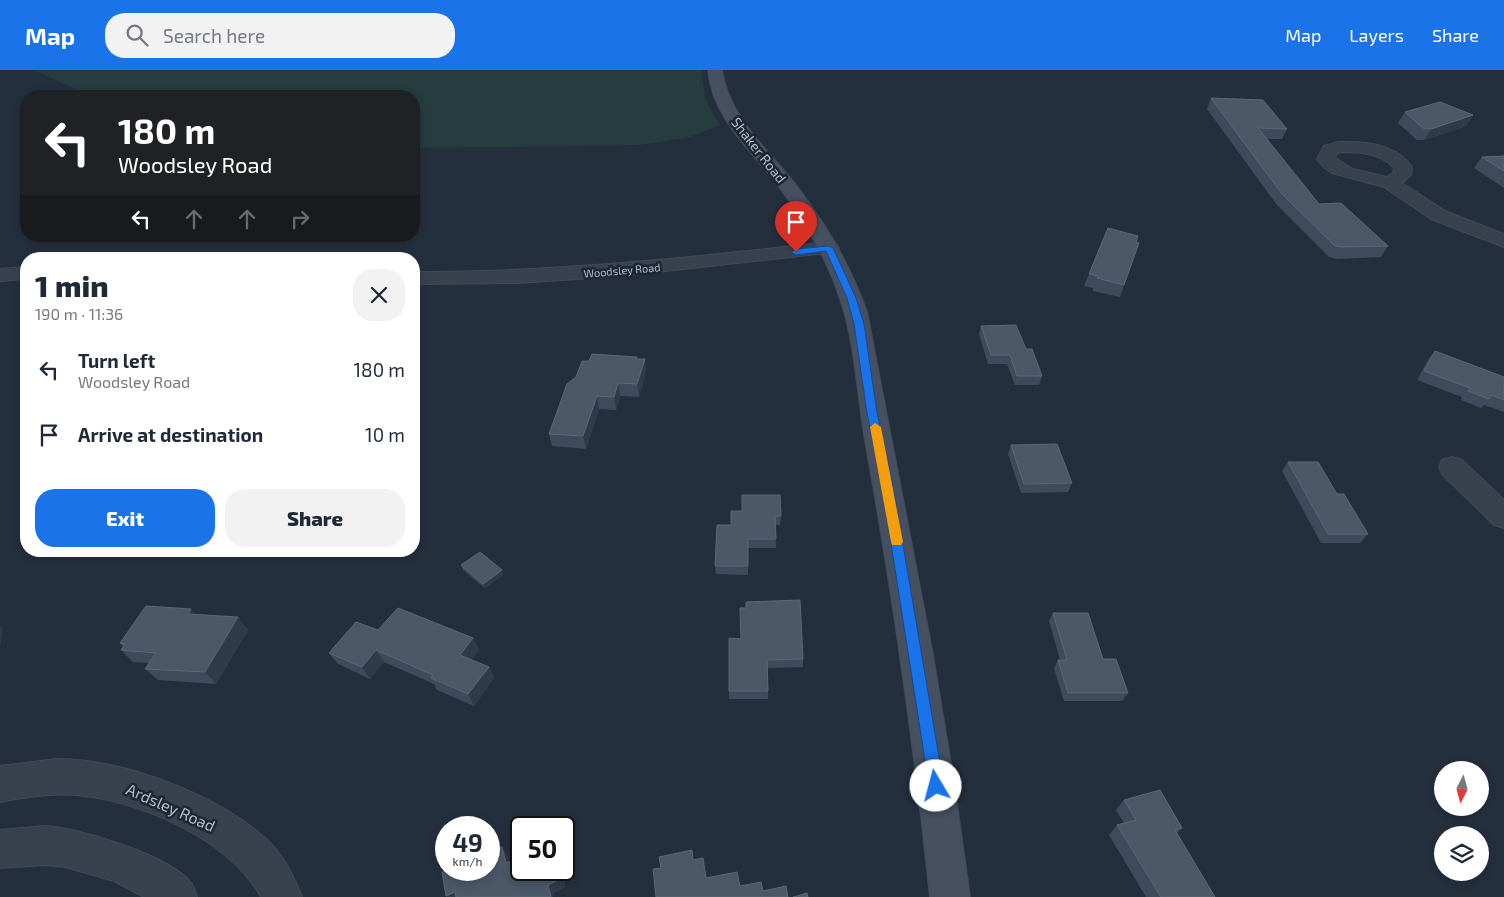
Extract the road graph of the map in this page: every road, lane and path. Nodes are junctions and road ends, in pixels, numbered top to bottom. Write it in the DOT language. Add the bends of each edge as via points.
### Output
graph roads {
  1 [pos="715,70"];
  2 [pos="1390,183"];
  3 [pos="1504,241"];
  4 [pos="829,248"];
  5 [pos="20,273"];
  6 [pos="0,275"];
  7 [pos="420,278"];
  8 [pos="1452,466"];
  9 [pos="1504,517"];
  10 [pos="0,784"];
  11 [pos="0,849"];
  12 [pos="177,897"];
  13 [pos="282,897"];
  14 [pos="950,897"];
  1 -- 4 [label="main road, Shaker Road" via="719,92 735,119 783,180"];
  2 -- 3 [label="street" via="1446,219"];
  4 -- 7 [label="street, Woodsley Road" via="594,273"];
  4 -- 14 [label="main road, Shaker Road" via="859,324 932,752"];
  5 -- 6 [label="street"];
  8 -- 9 [label="street"];
  10 -- 13 [label="street, Ardsley Road" via="76,777 112,782 145,793 204,819 229,834 252,852 268,871"];
  11 -- 12 [label="street" via="50,846 99,856 146,876"];
}
